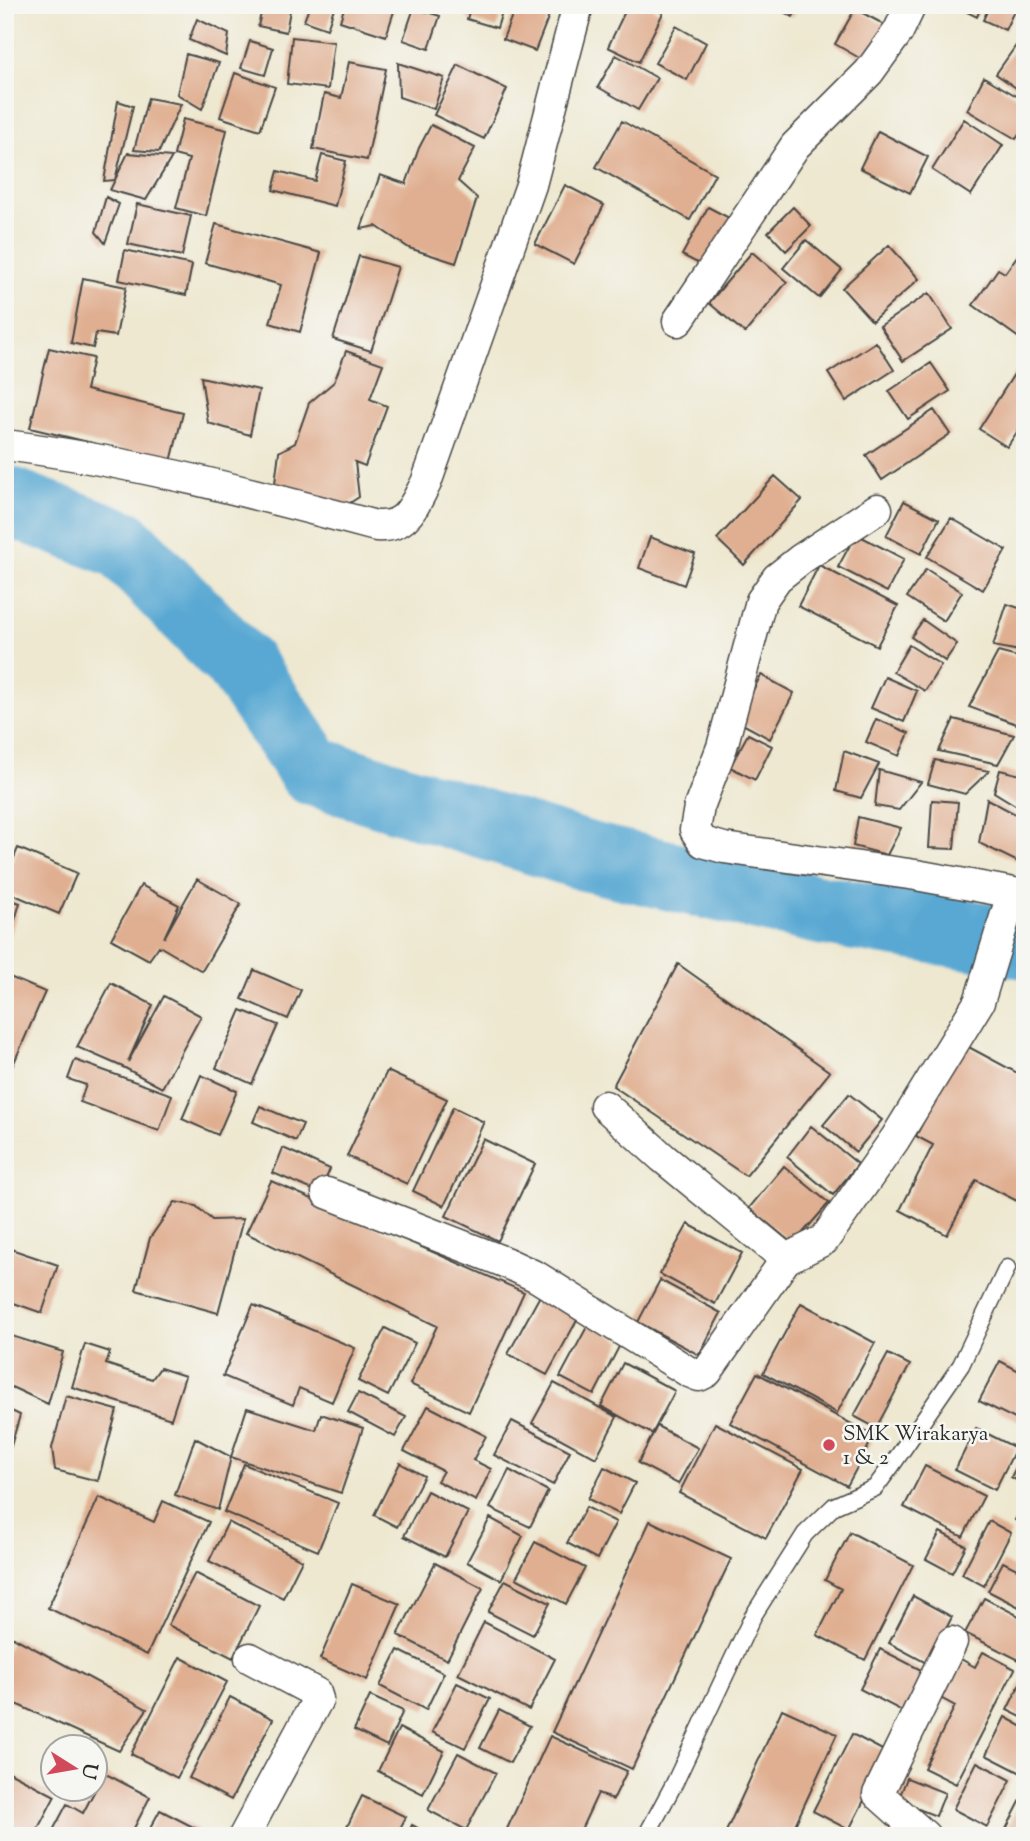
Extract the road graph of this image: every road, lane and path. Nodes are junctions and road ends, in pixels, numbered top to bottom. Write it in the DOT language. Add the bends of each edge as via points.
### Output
graph roads {
  1 [pos="579,5"];
  2 [pos="911,5"];
  3 [pos="678,321"];
  4 [pos="5,445"];
  5 [pos="877,509"];
  6 [pos="1016,897"];
  7 [pos="605,1106"];
  8 [pos="327,1193"];
  9 [pos="786,1259"];
  10 [pos="1007,1268"];
  11 [pos="952,1642"];
  12 [pos="250,1658"];
  13 [pos="244,1836"];
  14 [pos="646,1836"];
  15 [pos="925,1836"];
  1 -- 4 [label="street" via="531,186 426,483 405,518 387,527 376,526 189,477"];
  2 -- 3 [label="street" via="869,72 795,146"];
  5 -- 6 [label="street" via="777,578 761,601 695,830 703,842 723,848 916,875"];
  6 -- 9 [label="street" via="979,1002 895,1139 824,1240"];
  7 -- 9 [label="street"];
  8 -- 9 [label="street" via="537,1277 698,1376 707,1372"];
  10 -- 14 [label="lane" via="961,1365 875,1488 834,1506 805,1534 753,1616"];
  11 -- 15 [label="street" via="878,1794"];
  12 -- 13 [label="street" via="316,1693 318,1699"];
}
